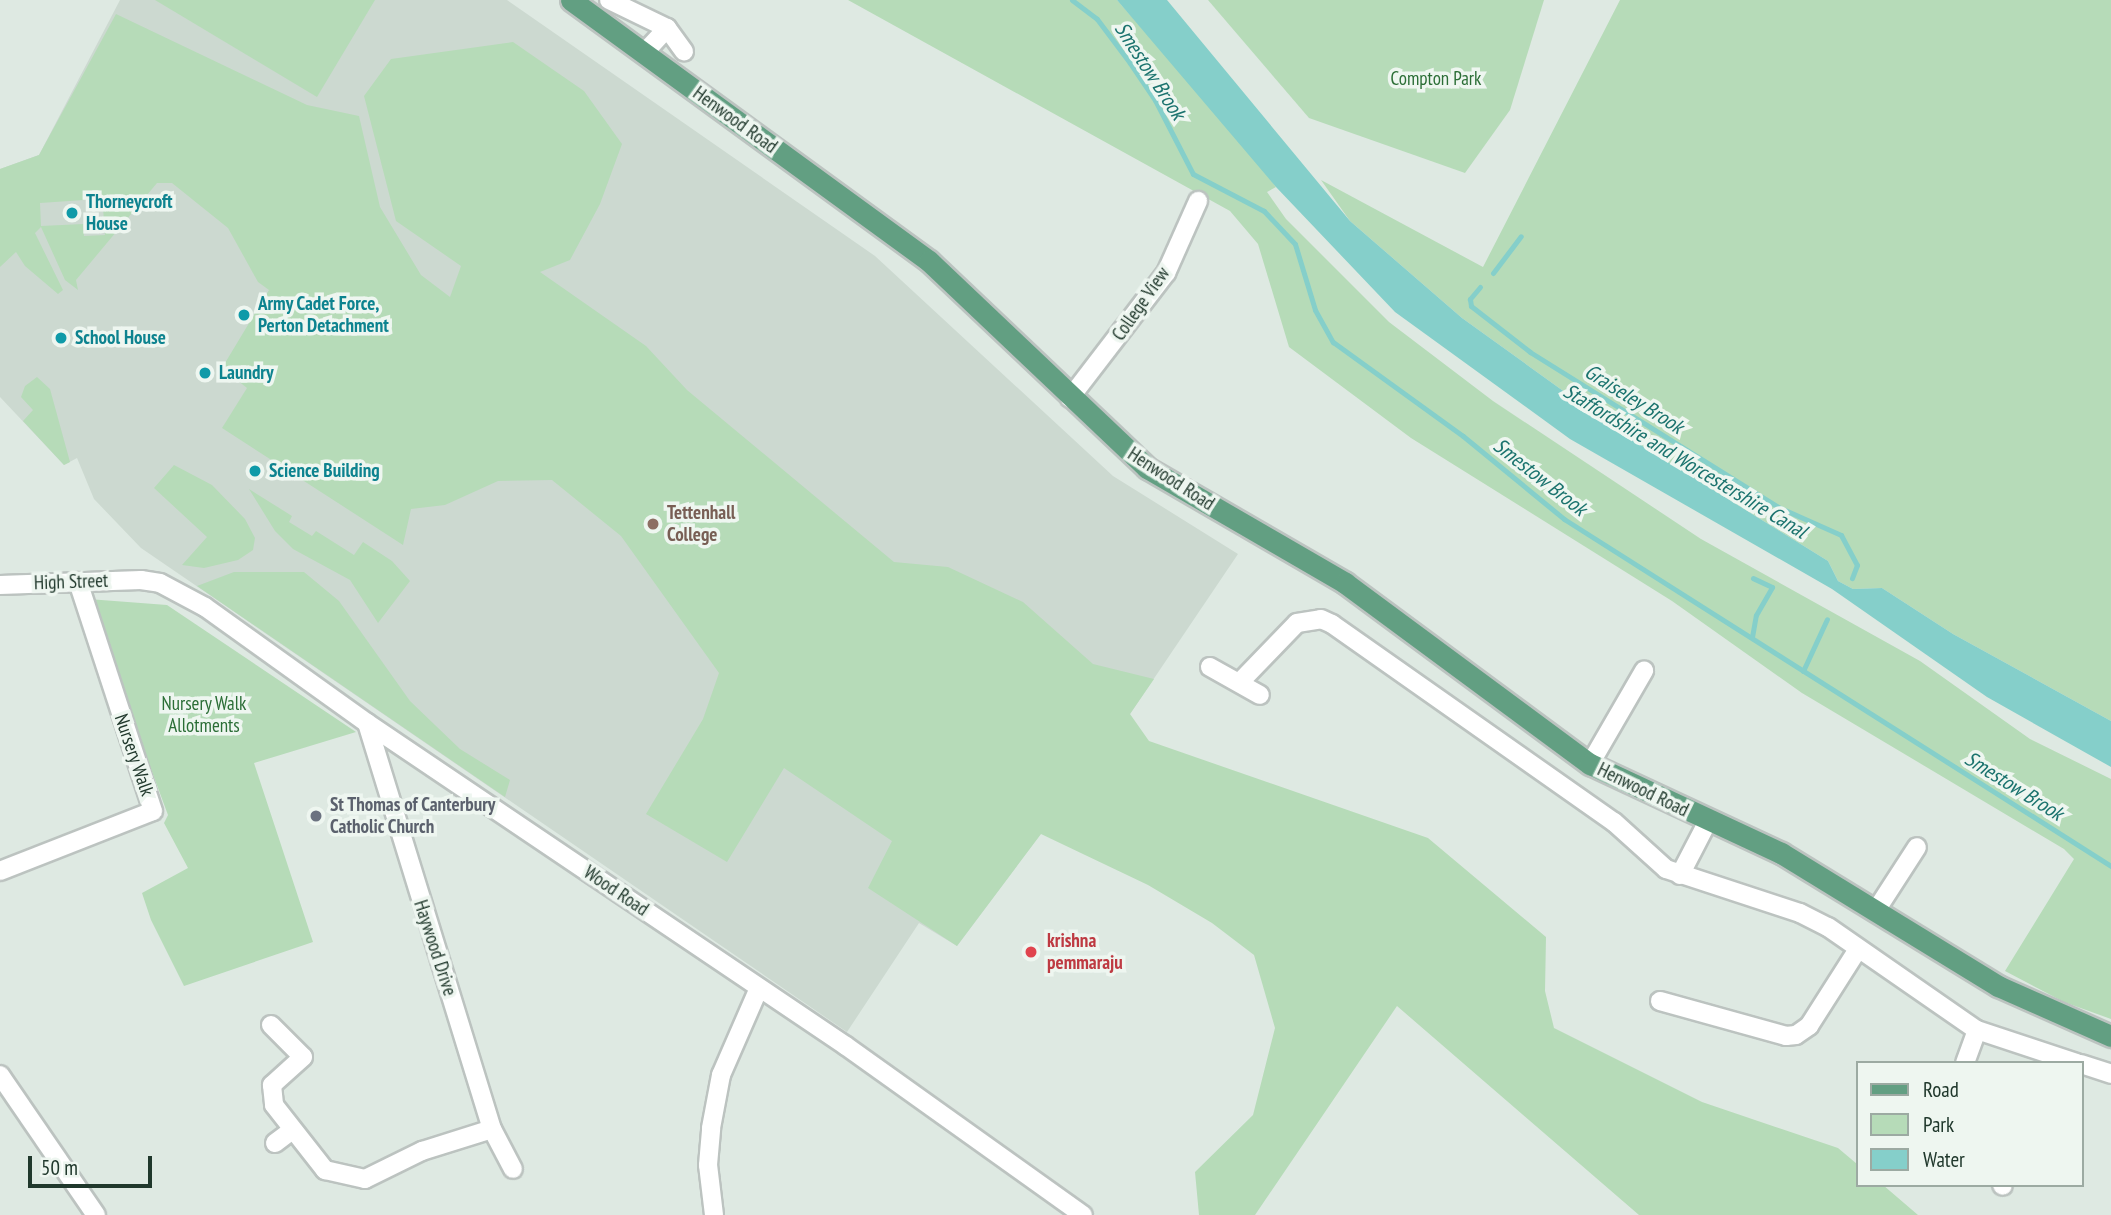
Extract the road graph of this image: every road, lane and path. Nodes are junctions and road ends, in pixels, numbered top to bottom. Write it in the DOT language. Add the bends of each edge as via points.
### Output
graph roads {
  1 [pos="571,0"];
  2 [pos="609,0"];
  3 [pos="667,28"];
  4 [pos="684,51"];
  5 [pos="644,52"];
  6 [pos="1198,201"];
  7 [pos="1070,398"];
  8 [pos="141,580"];
  9 [pos="78,582"];
  10 [pos="0,585"];
  11 [pos="1210,667"];
  12 [pos="1644,671"];
  13 [pos="1240,682"];
  14 [pos="1260,695"];
  15 [pos="367,723"];
  16 [pos="1590,764"];
  17 [pos="1707,821"];
  18 [pos="1917,847"];
  19 [pos="0,872"];
  20 [pos="1679,875"];
  21 [pos="1875,912"];
  22 [pos="1858,949"];
  23 [pos="758,988"];
  24 [pos="1660,1001"];
  25 [pos="271,1025"];
  26 [pos="1977,1030"];
  27 [pos="2111,1037"];
  28 [pos="1966,1061"];
  29 [pos="2073,1061"];
  30 [pos="2083,1064"];
  31 [pos="2111,1074"];
  32 [pos="0,1075"];
  33 [pos="492,1129"];
  34 [pos="292,1130"];
  35 [pos="275,1143"];
  36 [pos="513,1169"];
  37 [pos="96,1215"];
  38 [pos="714,1215"];
  39 [pos="1083,1215"];
  1 -- 5 [label="main road, Henwood Road"];
  2 -- 3 [label="street"];
  3 -- 4 [label="street"];
  3 -- 5 [label="street"];
  5 -- 7 [label="main road, Henwood Road" via="929,261 973,298"];
  6 -- 7 [label="street, College View" via="1166,273"];
  7 -- 16 [label="main road, Henwood Road" via="1147,468 1345,583"];
  8 -- 9 [label="street, High Street"];
  8 -- 15 [label="street, Wood Road" via="160,583 205,607"];
  9 -- 10 [label="street, High Street"];
  9 -- 19 [label="street, Nursery Walk" via="153,811"];
  11 -- 13 [label="street"];
  12 -- 16 [label="street"];
  13 -- 14 [label="street"];
  13 -- 20 [label="street, Henwood Road" via="1297,623 1321,619 1614,822 1652,859"];
  15 -- 23 [label="street, Wood Road"];
  15 -- 33 [label="street, Haywood Drive"];
  16 -- 17 [label="main road, Henwood Road"];
  17 -- 20 [label="street, Henwood Road"];
  17 -- 21 [label="main road, Henwood Road" via="1781,853"];
  18 -- 21 [label="street"];
  20 -- 22 [label="street, Henwood Road" via="1762,897 1828,927"];
  21 -- 27 [label="main road, Henwood Road" via="1998,986"];
  22 -- 24 [label="street" via="1809,1026 1796,1035 1786,1036 1690,1001"];
  22 -- 26 [label="street, Henwood Road"];
  23 -- 38 [label="street" via="721,1075 708,1165"];
  23 -- 39 [label="street, Wood Road"];
  25 -- 34 [label="street" via="303,1057 270,1093"];
  26 -- 28 [label="street"];
  26 -- 29 [label="street, Henwood Road"];
  30 -- 31 [label="street, Henwood Road"];
  32 -- 37 [label="street"];
  33 -- 34 [label="street" via="422,1151 365,1180 325,1170"];
  33 -- 36 [label="street, Haywood Drive"];
  34 -- 35 [label="street"];
}
